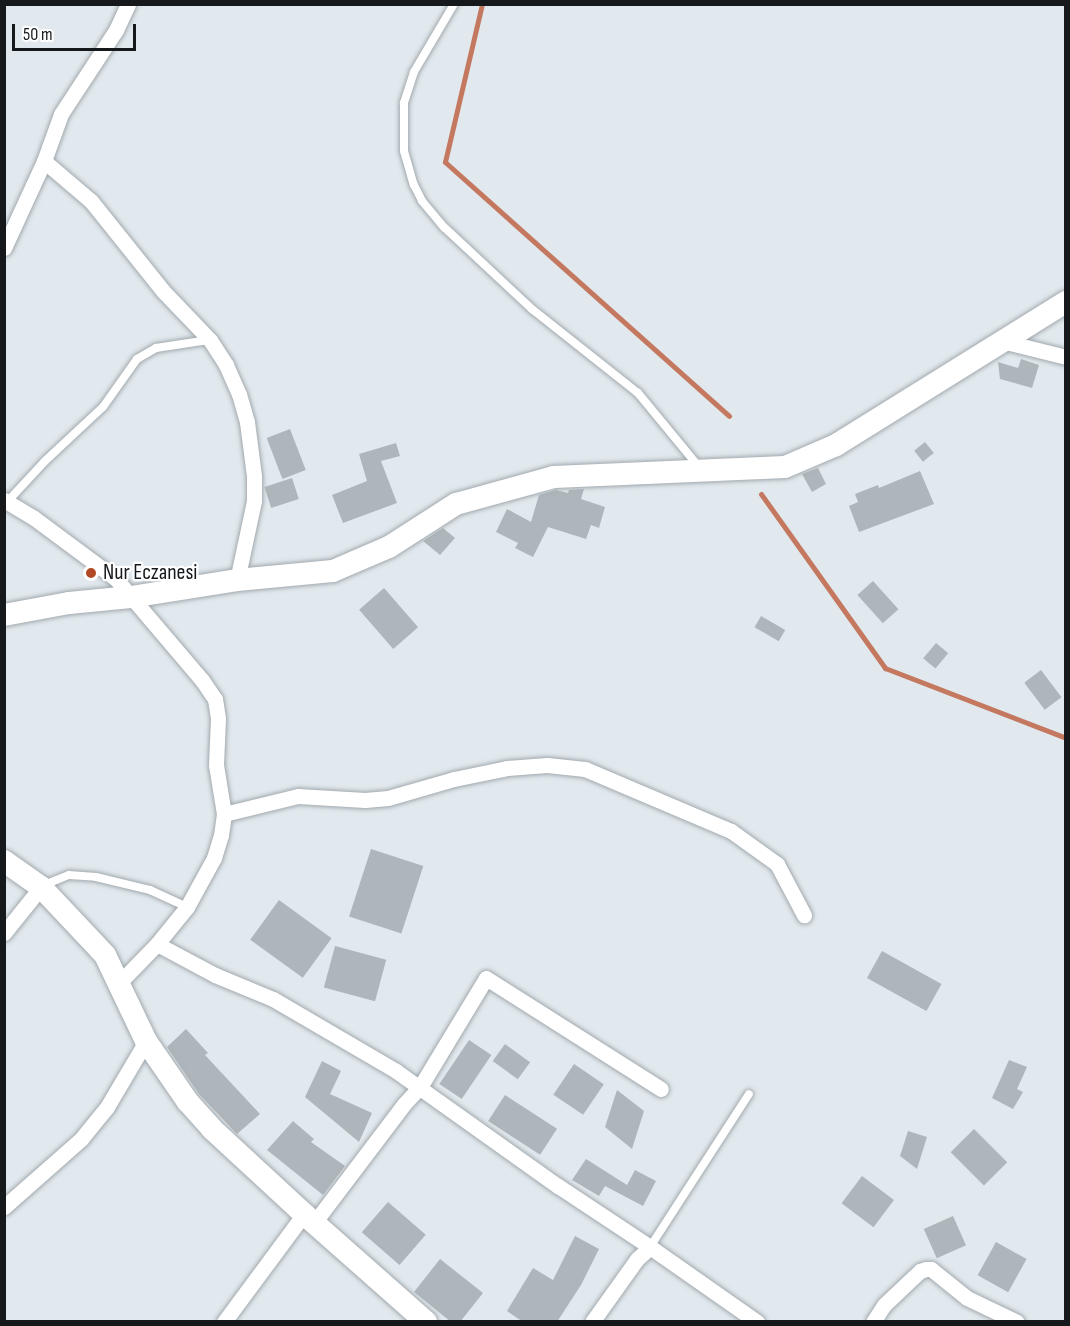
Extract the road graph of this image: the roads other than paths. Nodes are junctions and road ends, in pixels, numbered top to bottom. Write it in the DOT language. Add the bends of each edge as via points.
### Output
graph roads {
  1 [pos="128,4"];
  2 [pos="454,4"];
  3 [pos="44,161"];
  4 [pos="4,248"];
  5 [pos="1065,302"];
  6 [pos="210,340"];
  7 [pos="1002,341"];
  8 [pos="1065,357"];
  9 [pos="702,470"];
  10 [pos="6,501"];
  11 [pos="237,580"];
  12 [pos="131,597"];
  13 [pos="4,615"];
  14 [pos="224,814"];
  15 [pos="4,861"];
  16 [pos="41,887"];
  17 [pos="187,907"];
  18 [pos="804,915"];
  19 [pos="4,933"];
  20 [pos="157,944"];
  21 [pos="120,982"];
  22 [pos="146,1041"];
  23 [pos="420,1087"];
  24 [pos="661,1089"];
  25 [pos="749,1094"];
  26 [pos="4,1207"];
  27 [pos="309,1218"];
  28 [pos="650,1247"];
  29 [pos="224,1322"];
  30 [pos="426,1322"];
  31 [pos="592,1322"];
  32 [pos="757,1322"];
  33 [pos="873,1322"];
  34 [pos="1017,1322"];
  1 -- 3 [label="street" via="116,30 61,114"];
  2 -- 9 [label="lane" via="414,72 404,103 404,151 422,201 445,228 532,309 638,393"];
  3 -- 4 [label="street"];
  3 -- 6 [label="street" via="92,201 163,291"];
  5 -- 7 [label="street"];
  6 -- 10 [label="lane" via="156,348 137,359 103,407"];
  6 -- 11 [label="street" via="239,394 254,476 254,501"];
  7 -- 8 [label="street"];
  7 -- 9 [label="street" via="836,446 785,467"];
  9 -- 11 [label="street" via="554,477 456,504 389,547 333,571"];
  10 -- 12 [label="street" via="90,558"];
  11 -- 12 [label="street"];
  12 -- 13 [label="street"];
  12 -- 14 [label="street" via="215,699 216,765"];
  14 -- 17 [label="street" via="214,858"];
  14 -- 18 [label="street" via="298,796 388,798 507,768 547,765 585,769 731,831 777,864"];
  15 -- 16 [label="street"];
  16 -- 17 [label="lane" via="69,875 96,877 150,890"];
  16 -- 19 [label="street"];
  16 -- 21 [label="street" via="105,955"];
  17 -- 20 [label="street"];
  20 -- 21 [label="street"];
  20 -- 23 [label="street" via="215,975 273,999"];
  21 -- 22 [label="street"];
  22 -- 26 [label="street" via="106,1107 81,1139"];
  22 -- 27 [label="street" via="194,1109"];
  23 -- 24 [label="street" via="486,978"];
  23 -- 27 [label="street"];
  23 -- 28 [label="street"];
  25 -- 28 [label="lane"];
  27 -- 29 [label="street"];
  27 -- 30 [label="street"];
  28 -- 31 [label="street"];
  28 -- 32 [label="street"];
  33 -- 34 [label="street" via="884,1305 920,1271 931,1269 967,1298"];
}
